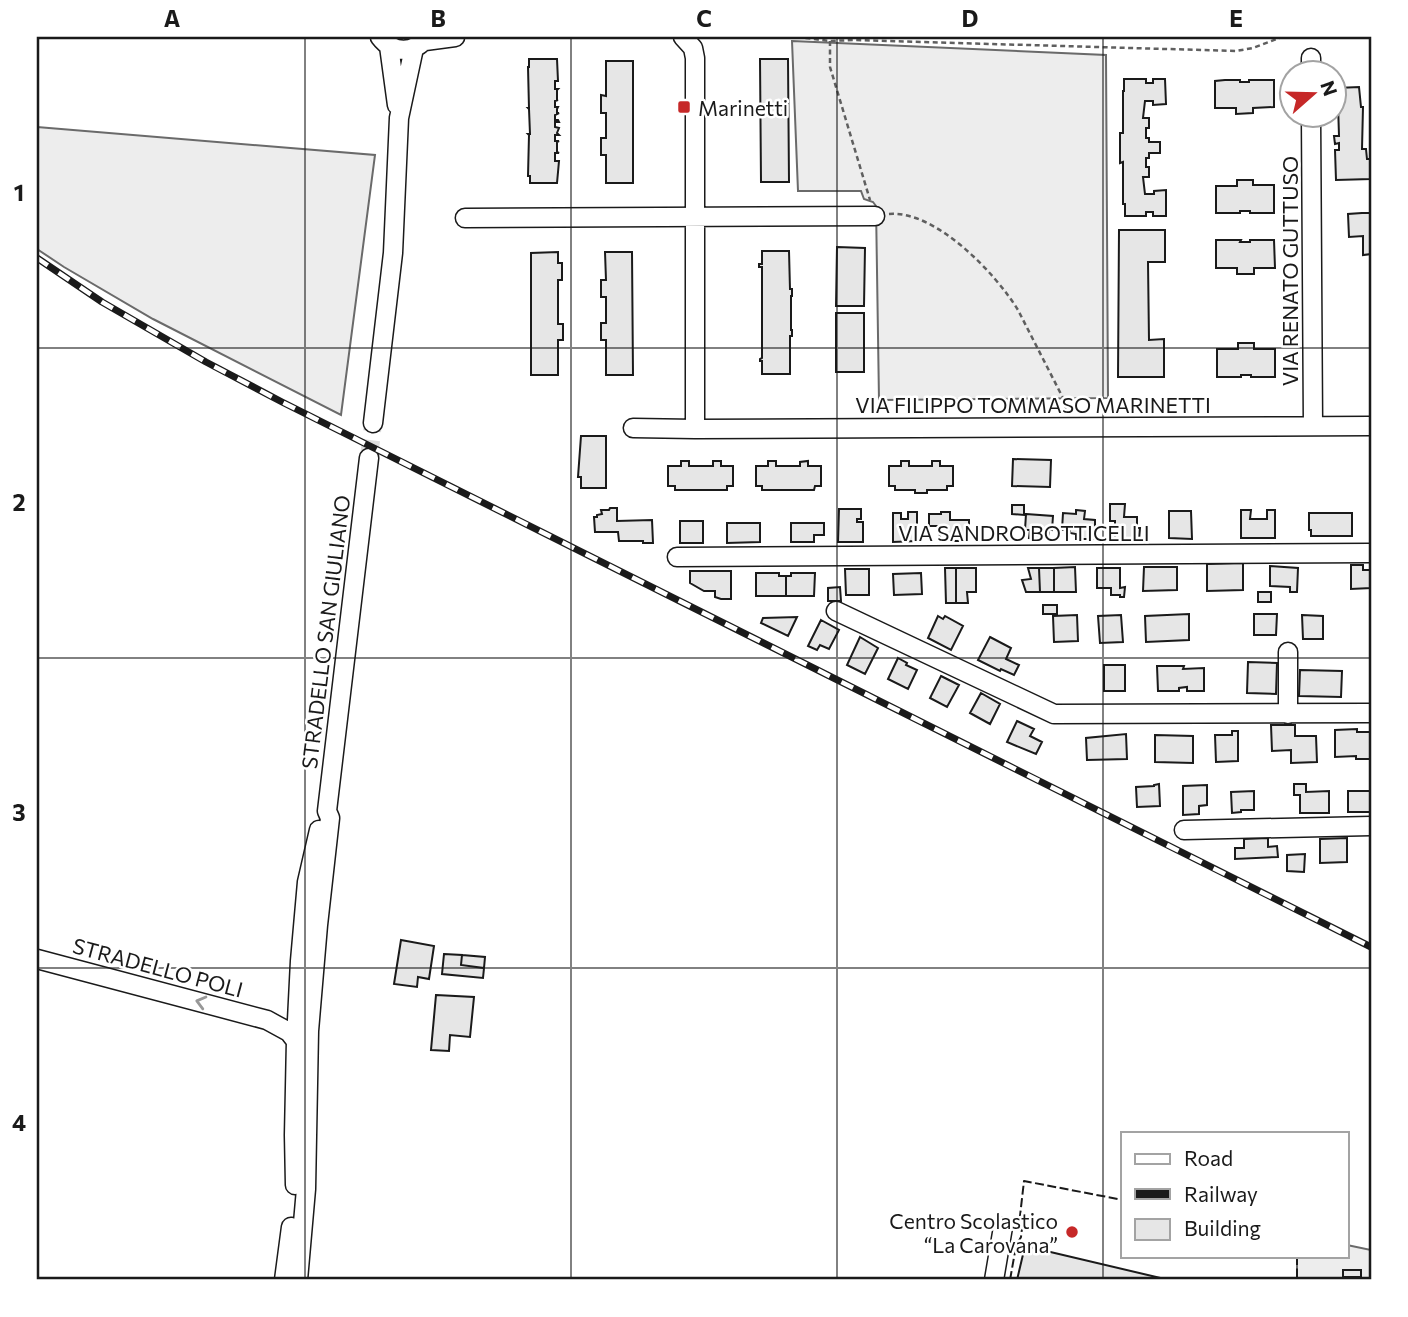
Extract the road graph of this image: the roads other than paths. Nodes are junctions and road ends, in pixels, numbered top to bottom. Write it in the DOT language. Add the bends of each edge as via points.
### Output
graph roads {
  1 [pos="455,37"];
  2 [pos="683,37"];
  3 [pos="385,41"];
  4 [pos="422,42"];
  5 [pos="399,118"];
  6 [pos="1311,130"];
  7 [pos="875,216"];
  8 [pos="695,217"];
  9 [pos="465,218"];
  10 [pos="373,423"];
  11 [pos="1313,426"];
  12 [pos="1371,426"];
  13 [pos="633,428"];
  14 [pos="695,429"];
  15 [pos="369,458"];
  16 [pos="1371,553"];
  17 [pos="677,557"];
  18 [pos="836,611"];
  19 [pos="1288,652"];
  20 [pos="1371,713"];
  21 [pos="1288,714"];
  22 [pos="327,811"];
  23 [pos="1371,826"];
  24 [pos="1184,831"];
  25 [pos="320,907"];
  26 [pos="37,959"];
  27 [pos="300,961"];
  28 [pos="298,994"];
  29 [pos="267,1020"];
  30 [pos="296,1040"];
  31 [pos="307,1116"];
  32 [pos="1003,1227"];
  33 [pos="284,1280"];
  34 [pos="298,1280"];
  35 [pos="994,1280"];
  1 -- 4 [label="street"];
  2 -- 8 [label="street" via="695,58"];
  3 -- 4 [label="street" via="401,50"];
  3 -- 5 [label="street"];
  4 -- 5 [label="street"];
  5 -- 10 [label="street" via="393,253"];
  6 -- 11 [label="street, VIA RENATO GUTTUSO"];
  7 -- 8 [label="street"];
  8 -- 9 [label="street"];
  8 -- 14 [label="street"];
  11 -- 12 [label="street, VIA FILIPPO TOMMASO MARINETTI"];
  11 -- 14 [label="street, VIA FILIPPO TOMMASO MARINETTI"];
  13 -- 14 [label="street, VIA FILIPPO TOMMASO MARINETTI"];
  15 -- 22 [label="street, STRADELLO SAN GIULIANO"];
  16 -- 17 [label="street, VIA SANDRO BOTTICELLI"];
  18 -- 21 [label="street" via="1054,714"];
  19 -- 21 [label="street"];
  20 -- 21 [label="street"];
  22 -- 25 [label="street, STRADELLO SAN GIULIANO" via="330,818"];
  22 -- 27 [label="street, STRADELLO SAN GIULIANO" via="307,882"];
  23 -- 24 [label="street"];
  25 -- 27 [label="street, STRADELLO SAN GIULIANO" via="313,916 307,956"];
  25 -- 31 [label="street, STRADELLO SAN GIULIANO"];
  29 -- 26 [label="street, STRADELLO POLI, one-way"];
  27 -- 28 [label="street, STRADELLO SAN GIULIANO"];
  28 -- 29 [label="street" via="291,1006"];
  28 -- 30 [label="street, STRADELLO SAN GIULIANO"];
  29 -- 30 [label="street, STRADELLO POLI"];
  30 -- 31 [label="street, STRADELLO SAN GIULIANO" via="302,1049 302,1109"];
  30 -- 33 [label="street, STRADELLO SAN GIULIANO" via="295,1185"];
  31 -- 34 [label="street, STRADELLO SAN GIULIANO"];
  32 -- 35 [label="street"];
}
